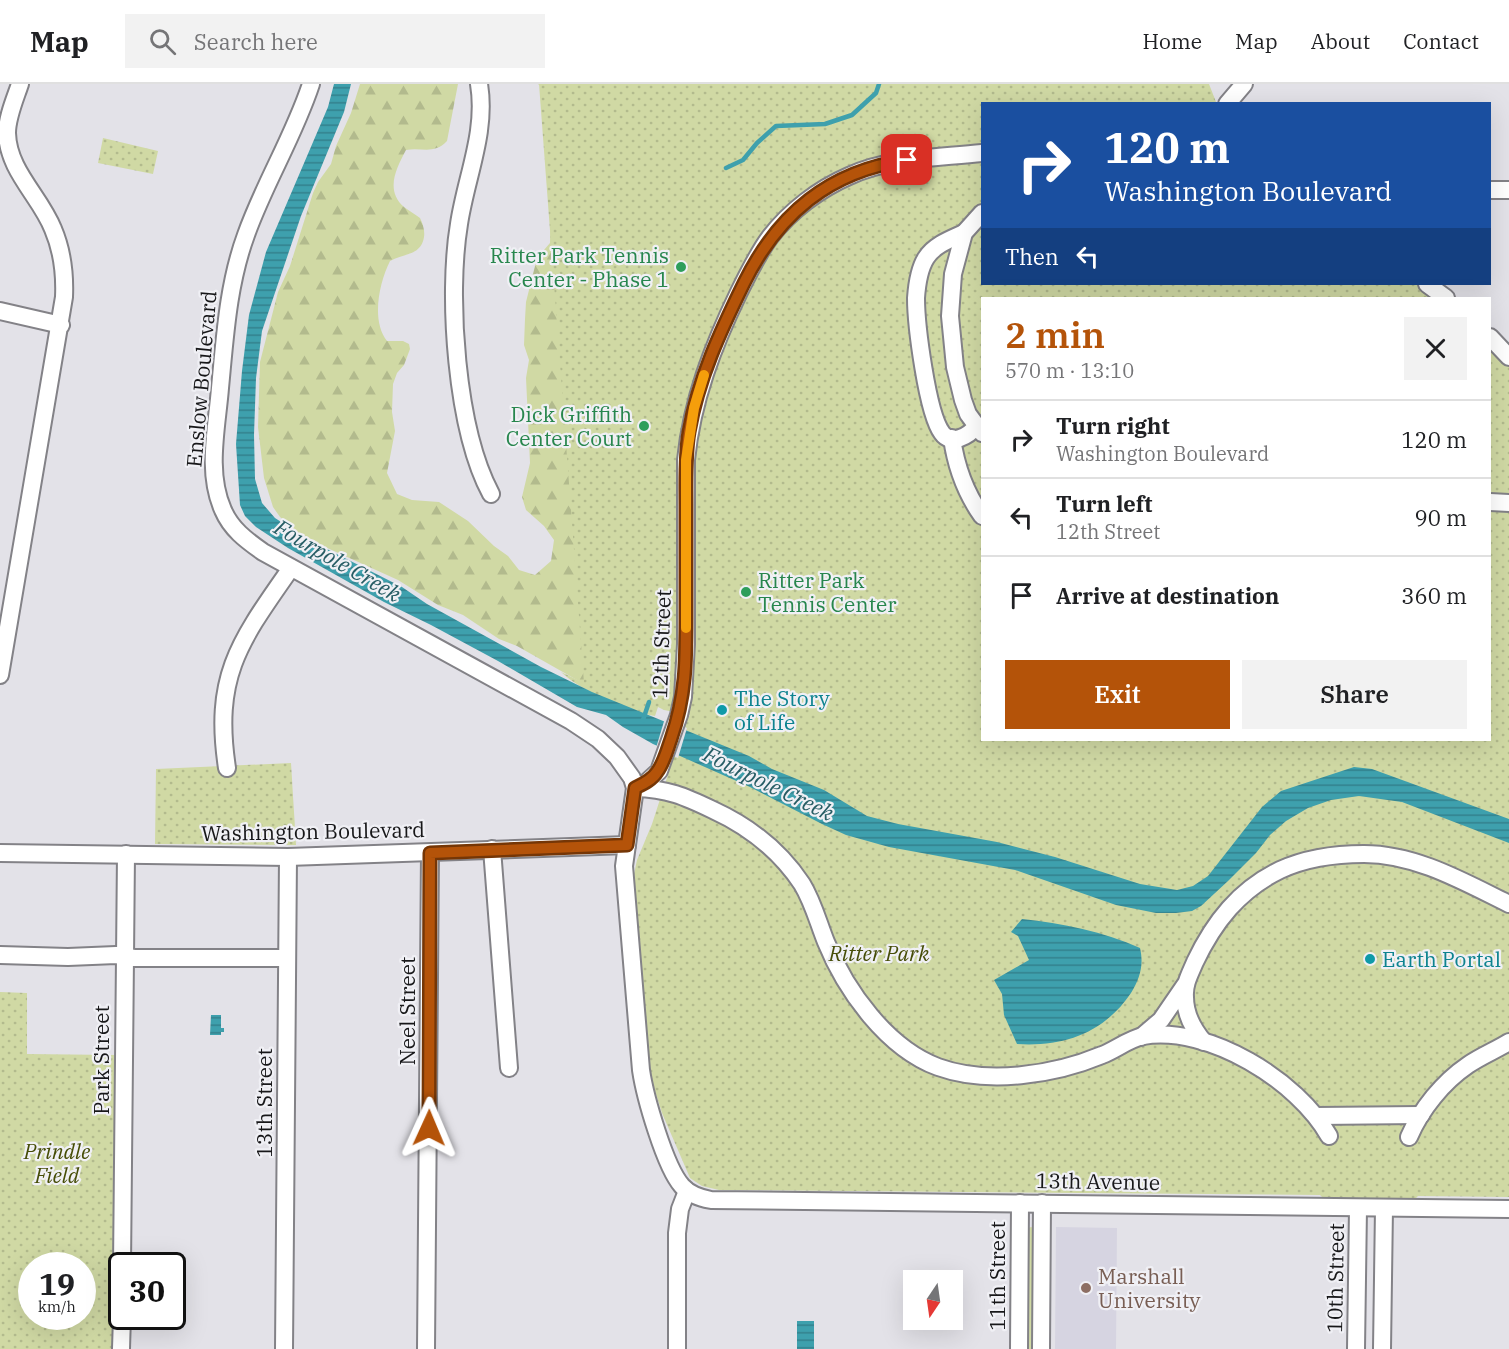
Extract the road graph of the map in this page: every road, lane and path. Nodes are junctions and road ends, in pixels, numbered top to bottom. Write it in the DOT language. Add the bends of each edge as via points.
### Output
graph roads {
  1 [pos="20,84"];
  2 [pos="310,84"];
  3 [pos="479,84"];
  4 [pos="4,122"];
  5 [pos="981,153"];
  6 [pos="1491,190"];
  7 [pos="1509,190"];
  8 [pos="981,214"];
  9 [pos="964,233"];
  10 [pos="1428,285"];
  11 [pos="1445,297"];
  12 [pos="0,311"];
  13 [pos="61,325"];
  14 [pos="1491,339"];
  15 [pos="1509,357"];
  16 [pos="979,430"];
  17 [pos="952,438"];
  18 [pos="490,494"];
  19 [pos="1491,502"];
  20 [pos="1509,503"];
  21 [pos="981,514"];
  22 [pos="291,568"];
  23 [pos="0,675"];
  24 [pos="227,768"];
  25 [pos="635,788"];
  26 [pos="627,845"];
  27 [pos="492,849"];
  28 [pos="0,853"];
  29 [pos="430,853"];
  30 [pos="126,854"];
  31 [pos="288,857"];
  32 [pos="1504,901"];
  33 [pos="1509,914"];
  34 [pos="0,955"];
  35 [pos="124,956"];
  36 [pos="287,958"];
  37 [pos="1186,984"];
  38 [pos="1141,1037"];
  39 [pos="1204,1042"];
  40 [pos="1509,1042"];
  41 [pos="509,1068"];
  42 [pos="1421,1115"];
  43 [pos="1316,1116"];
  44 [pos="1329,1136"];
  45 [pos="1409,1137"];
  46 [pos="687,1191"];
  47 [pos="1020,1203"];
  48 [pos="1042,1203"];
  49 [pos="1358,1208"];
  50 [pos="1384,1208"];
  51 [pos="1509,1209"];
  52 [pos="122,1252"];
  53 [pos="122,1330"];
  54 [pos="121,1349"];
  55 [pos="284,1349"];
  56 [pos="426,1349"];
  57 [pos="677,1349"];
  58 [pos="1018,1349"];
  59 [pos="1041,1349"];
  60 [pos="1356,1349"];
  61 [pos="1382,1349"];
  1 -- 4 [label="street"];
  2 -- 22 [label="street, Enslow Boulevard" via="252,217 237,262 227,316 214,455 217,492 231,526"];
  3 -- 18 [label="street" via="480,132 459,224 455,325 465,411 477,466"];
  4 -- 13 [label="street" via="14,161 53,228 63,261"];
  5 -- 25 [label="street, 12th Street" via="895,162 848,176 825,188 786,219 769,238 749,272 717,339 696,399 689,434 685,681 679,715 663,762 655,775"];
  6 -- 7 [label="street"];
  8 -- 9 [label="street"];
  9 -- 16 [label="street" via="953,274 950,316 963,400"];
  9 -- 17 [label="street" via="927,256 916,297 932,407 942,434"];
  10 -- 11 [label="street"];
  12 -- 13 [label="street"];
  13 -- 23 [label="street"];
  14 -- 15 [label="street"];
  16 -- 17 [label="street" via="967,437"];
  17 -- 21 [label="street" via="960,474"];
  19 -- 20 [label="street"];
  22 -- 24 [label="street" via="246,636 230,669 222,727"];
  22 -- 25 [label="street, Enslow Boulevard" via="578,725 627,768"];
  25 -- 26 [label="street"];
  25 -- 38 [label="street" via="668,790 700,804 743,826 778,854 803,886 854,996 905,1048 937,1067 971,1074 1014,1075 1062,1068"];
  26 -- 27 [label="street, Washington Boulevard"];
  26 -- 46 [label="street" via="624,866 643,1086 672,1170"];
  27 -- 29 [label="street, Washington Boulevard"];
  27 -- 41 [label="street"];
  28 -- 30 [label="street, Washington Boulevard"];
  29 -- 31 [label="street, Washington Boulevard"];
  29 -- 56 [label="street, Neel Street"];
  30 -- 31 [label="street, Washington Boulevard"];
  30 -- 35 [label="street, Park Street"];
  31 -- 36 [label="street, 13th Street"];
  32 -- 33 [label="street"];
  32 -- 37 [label="street" via="1447,874 1402,859 1365,854 1313,858 1280,870 1239,897 1215,925"];
  34 -- 35 [label="street"];
  35 -- 36 [label="street"];
  35 -- 52 [label="street, Park Street"];
  36 -- 55 [label="street, 13th Street"];
  37 -- 38 [label="street" via="1161,1020"];
  37 -- 39 [label="street" via="1188,1016"];
  38 -- 39 [label="street" via="1173,1036"];
  39 -- 43 [label="street" via="1272,1076"];
  40 -- 42 [label="street" via="1455,1075"];
  42 -- 43 [label="street"];
  42 -- 45 [label="street"];
  43 -- 44 [label="street"];
  46 -- 47 [label="street, 13th Avenue" via="711,1200"];
  46 -- 57 [label="street" via="677,1233"];
  47 -- 48 [label="street, 13th Avenue"];
  47 -- 58 [label="street, 11th Street"];
  48 -- 49 [label="street, 13th Avenue"];
  48 -- 59 [label="street"];
  49 -- 50 [label="street, 13th Avenue"];
  49 -- 60 [label="street, 10th Street"];
  50 -- 51 [label="street, 13th Avenue"];
  50 -- 61 [label="street"];
  53 -- 54 [label="street"];
}
